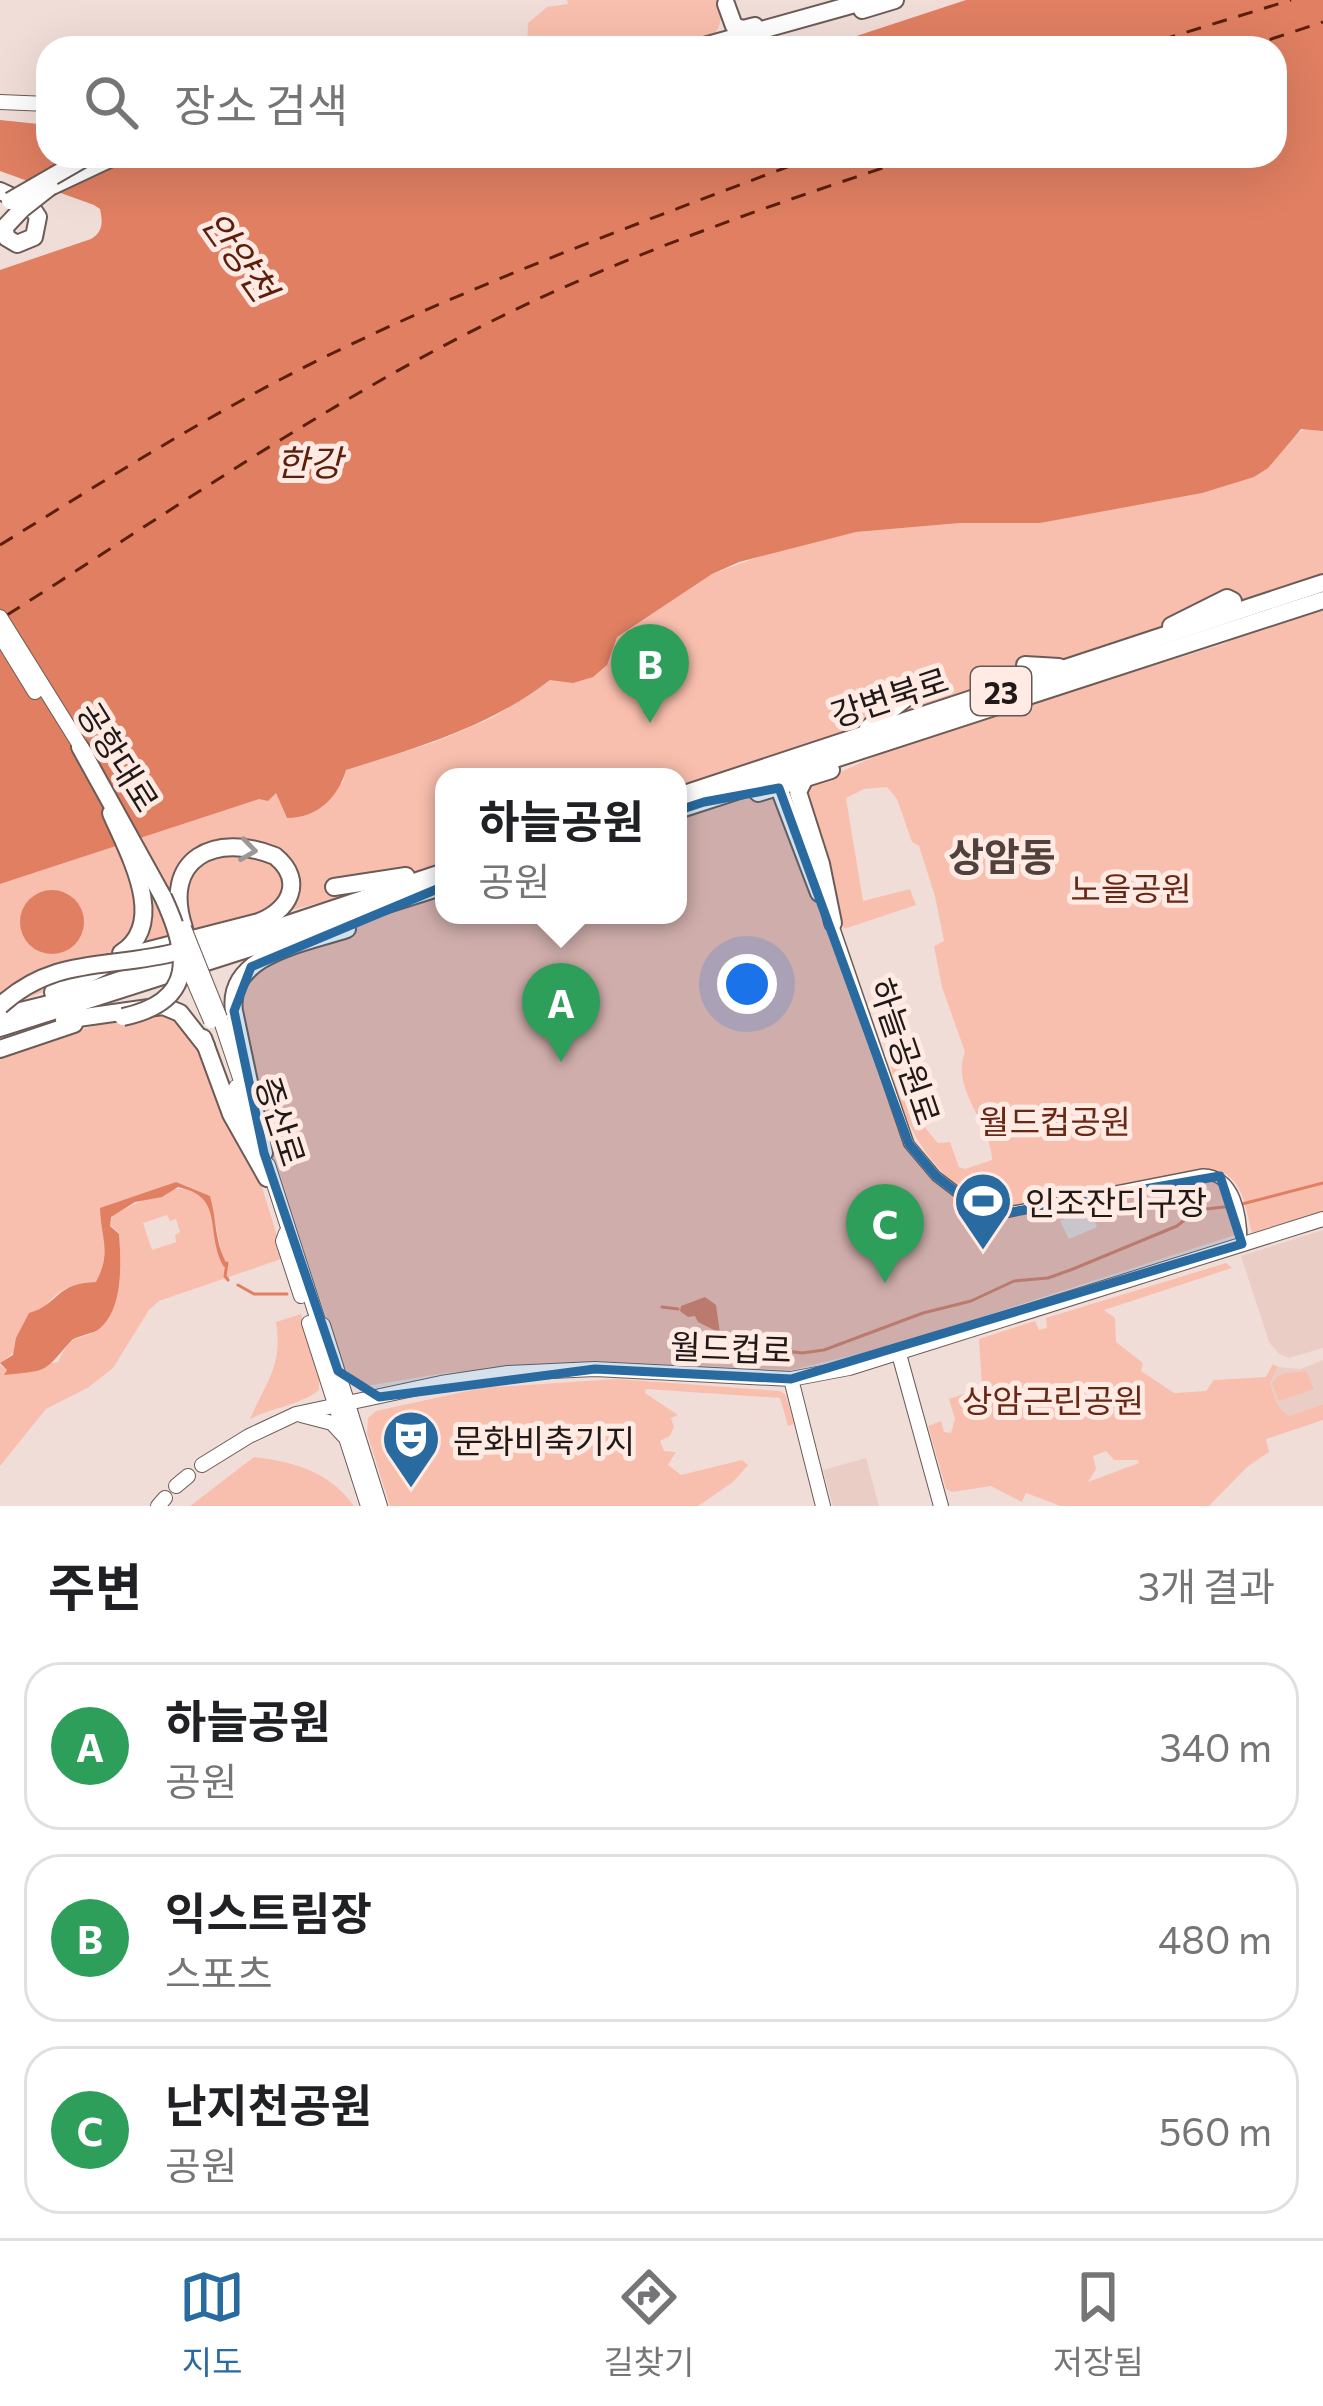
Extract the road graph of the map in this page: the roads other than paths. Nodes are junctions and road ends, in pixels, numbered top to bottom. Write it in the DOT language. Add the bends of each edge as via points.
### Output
graph roads {
  1 [pos="869,0"];
  2 [pos="895,0"];
  3 [pos="726,2"];
  4 [pos="827,14"];
  5 [pos="743,36"];
  6 [pos="779,36"];
  7 [pos="0,101"];
  8 [pos="36,103"];
  9 [pos="63,168"];
  10 [pos="90,168"];
  11 [pos="7,203"];
  12 [pos="0,257"];
  13 [pos="1323,583"];
  14 [pos="1323,600"];
  15 [pos="1233,602"];
  16 [pos="0,616"];
  17 [pos="1244,634"];
  18 [pos="0,635"];
  19 [pos="1156,638"];
  20 [pos="1128,663"];
  21 [pos="1024,665"];
  22 [pos="1072,668"];
  23 [pos="910,695"];
  24 [pos="848,741"];
  25 [pos="884,743"];
  26 [pos="80,747"];
  27 [pos="804,780"];
  28 [pos="779,788"];
  29 [pos="687,793"];
  30 [pos="704,802"];
  31 [pos="687,807"];
  32 [pos="111,814"];
  33 [pos="435,878"];
  34 [pos="435,882"];
  35 [pos="435,883"];
  36 [pos="435,885"];
  37 [pos="334,887"];
  38 [pos="822,887"];
  39 [pos="356,916"];
  40 [pos="277,921"];
  41 [pos="256,923"];
  42 [pos="833,923"];
  43 [pos="221,936"];
  44 [pos="179,938"];
  45 [pos="58,971"];
  46 [pos="159,994"];
  47 [pos="81,1005"];
  48 [pos="120,1014"];
  49 [pos="216,1019"];
  50 [pos="32,1021"];
  51 [pos="1,1028"];
  52 [pos="206,1046"];
  53 [pos="264,1153"];
  54 [pos="267,1178"];
  55 [pos="1323,1219"];
  56 [pos="288,1232"];
  57 [pos="1242,1237"];
  58 [pos="319,1334"];
  59 [pos="899,1354"];
  60 [pos="332,1372"];
  61 [pos="790,1379"];
  62 [pos="379,1397"];
  63 [pos="341,1404"];
  64 [pos="296,1414"];
  65 [pos="353,1438"];
  66 [pos="202,1465"];
  67 [pos="373,1503"];
  68 [pos="823,1506"];
  69 [pos="941,1506"];
  1 -- 4 [label="highway"];
  2 -- 6 [label="highway"];
  3 -- 4 [label="highway" via="742,29"];
  4 -- 5 [label="highway"];
  7 -- 8 [label="main road"];
  9 -- 11 [label="highway, bridge"];
  10 -- 11 [label="highway, bridge"];
  11 -- 12 [label="highway" via="36,202 45,228 32,248"];
  13 -- 19 [label="highway, 강변북로 / 23"];
  14 -- 20 [label="highway, 강변북로 / 23"];
  15 -- 19 [label="highway" via="1217,599"];
  16 -- 26 [label="main road, 공항대로"];
  17 -- 20 [label="highway" via="1180,657"];
  18 -- 32 [label="main road, 공항대로"];
  19 -- 22 [label="highway, 강변북로 / 23"];
  20 -- 25 [label="highway, 강변북로 / 23"];
  21 -- 22 [label="highway"];
  22 -- 24 [label="highway, 강변북로 / 23"];
  23 -- 24 [label="highway"];
  24 -- 29 [label="highway, 강변북로 / 23"];
  25 -- 27 [label="highway"];
  25 -- 30 [label="highway, 강변북로 / 23"];
  26 -- 44 [label="main road, 공항대로, bridge" via="136,834"];
  26 -- 48 [label="highway, bridge" via="183,944 172,992 155,1007"];
  27 -- 28 [label="highway"];
  27 -- 38 [label="highway" via="798,792"];
  28 -- 30 [label="highway"];
  28 -- 38 [label="highway"];
  30 -- 31 [label="highway, 강변북로 / 23"];
  32 -- 44 [label="main road, 공항대로, bridge"];
  32 -- 45 [label="highway, bridge" via="143,899 142,930 127,950"];
  33 -- 37 [label="highway"];
  34 -- 40 [label="highway"];
  35 -- 39 [label="highway"];
  36 -- 49 [label="highway" via="392,914 266,957 238,982"];
  38 -- 42 [label="highway"];
  39 -- 46 [label="highway"];
  39 -- 47 [label="highway"];
  40 -- 41 [label="highway"];
  40 -- 43 [label="highway"];
  44 -- 40 [label="highway, one-way" via="178,882 199,858 230,847 283,862 292,890"];
  40 -- 50 [label="highway"];
  41 -- 43 [label="highway"];
  41 -- 51 [label="highway" via="124,958"];
  42 -- 57 [label="street, 하늘공원로" via="909,1144 983,1212 1208,1173 1232,1190"];
  43 -- 44 [label="highway"];
  44 -- 45 [label="highway, bridge"];
  44 -- 49 [label="main road, 증산로, bridge"];
  45 -- 51 [label="highway, bridge" via="25,987"];
  46 -- 47 [label="highway"];
  46 -- 48 [label="highway"];
  46 -- 49 [label="highway"];
  47 -- 50 [label="highway"];
  48 -- 50 [label="highway"];
  48 -- 51 [label="highway"];
  48 -- 52 [label="highway" via="171,1008"];
  49 -- 52 [label="highway"];
  49 -- 53 [label="highway"];
  49 -- 54 [label="main road, 증산로"];
  50 -- 51 [label="highway"];
  52 -- 54 [label="highway"];
  53 -- 56 [label="main road, 증산로"];
  54 -- 56 [label="main road, 증산로"];
  55 -- 57 [label="main road, 월드컵로"];
  56 -- 58 [label="main road, 증산로"];
  56 -- 60 [label="main road" via="296,1236"];
  57 -- 59 [label="main road, 월드컵로"];
  59 -- 61 [label="main road, 월드컵로"];
  59 -- 69 [label="main road"];
  60 -- 62 [label="main road"];
  60 -- 63 [label="main road"];
  60 -- 64 [label="main road"];
  61 -- 62 [label="main road, 월드컵로" via="595,1369 508,1373"];
  61 -- 68 [label="main road"];
  62 -- 63 [label="main road, 월드컵로"];
  62 -- 65 [label="main road"];
  63 -- 64 [label="main road, 월드컵로"];
  63 -- 65 [label="main road"];
  64 -- 65 [label="main road"];
  64 -- 66 [label="main road, 월드컵로"];
  65 -- 67 [label="main road"];
}
